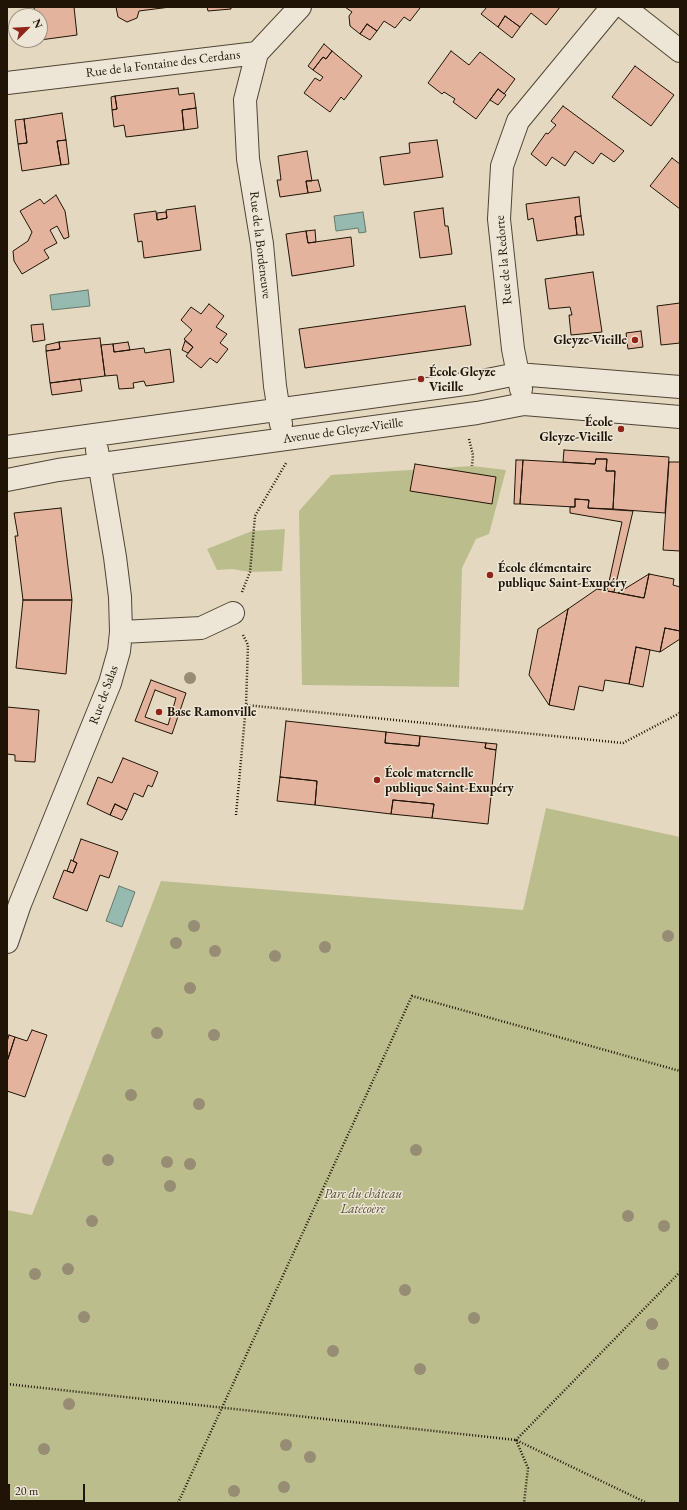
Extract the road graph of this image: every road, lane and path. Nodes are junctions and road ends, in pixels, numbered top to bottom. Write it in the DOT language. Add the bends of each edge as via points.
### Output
graph roads {
  1 [pos="300,7"];
  2 [pos="612,7"];
  3 [pos="624,7"];
  4 [pos="680,51"];
  5 [pos="257,53"];
  6 [pos="7,83"];
  7 [pos="517,374"];
  8 [pos="680,387"];
  9 [pos="524,404"];
  10 [pos="278,410"];
  11 [pos="680,417"];
  12 [pos="95,435"];
  13 [pos="291,438"];
  14 [pos="7,447"];
  15 [pos="473,454"];
  16 [pos="98,464"];
  17 [pos="472,466"];
  18 [pos="7,480"];
  19 [pos="233,613"];
  20 [pos="121,632"];
  21 [pos="246,705"];
  22 [pos="680,713"];
  23 [pos="236,815"];
  24 [pos="14,902"];
  25 [pos="7,942"];
  26 [pos="680,1071"];
  27 [pos="680,1272"];
  28 [pos="7,1384"];
  29 [pos="221,1408"];
  30 [pos="516,1440"];
  31 [pos="178,1503"];
  32 [pos="524,1503"];
  33 [pos="646,1503"];
  1 -- 5 [label="street, Rue de la Fontaine des Cerdans"];
  2 -- 7 [label="street, Rue de la Redorte" via="518,121 502,166 498,219"];
  3 -- 4 [label="street"];
  5 -- 6 [label="street, Rue de la Fontaine des Cerdans"];
  5 -- 10 [label="street, Rue de la Bordeneuve" via="245,100 248,151 262,244"];
  7 -- 8 [label="street"];
  7 -- 9 [label="street, Rue de la Redorte"];
  7 -- 10 [label="street" via="472,383"];
  9 -- 11 [label="street, Avenue de Gleyze-Vieille"];
  9 -- 13 [label="street, Avenue de Gleyze-Vieille" via="477,413"];
  10 -- 12 [label="street"];
  10 -- 13 [label="street, Rue de la Bordeneuve"];
  12 -- 14 [label="street"];
  12 -- 16 [label="street, Rue de Salas"];
  13 -- 16 [label="street, Avenue de Gleyze-Vieille"];
  13 -- 19 [label="path" via="289,459 255,516 250,572"];
  15 -- 17 [label="path"];
  16 -- 18 [label="street, Avenue de Gleyze-Vieille"];
  16 -- 20 [label="street, Rue de Salas" via="115,557"];
  19 -- 20 [label="street" via="201,628"];
  19 -- 21 [label="path" via="248,645"];
  20 -- 24 [label="street, Rue de Salas" via="119,651 110,683"];
  21 -- 22 [label="path" via="623,743"];
  21 -- 23 [label="path"];
  24 -- 25 [label="street, Rue de Salas"];
  26 -- 29 [label="path" via="412,996"];
  27 -- 30 [label="path"];
  28 -- 29 [label="path"];
  29 -- 30 [label="path"];
  29 -- 31 [label="path"];
  30 -- 32 [label="path" via="528,1468"];
  30 -- 33 [label="path"];
}
